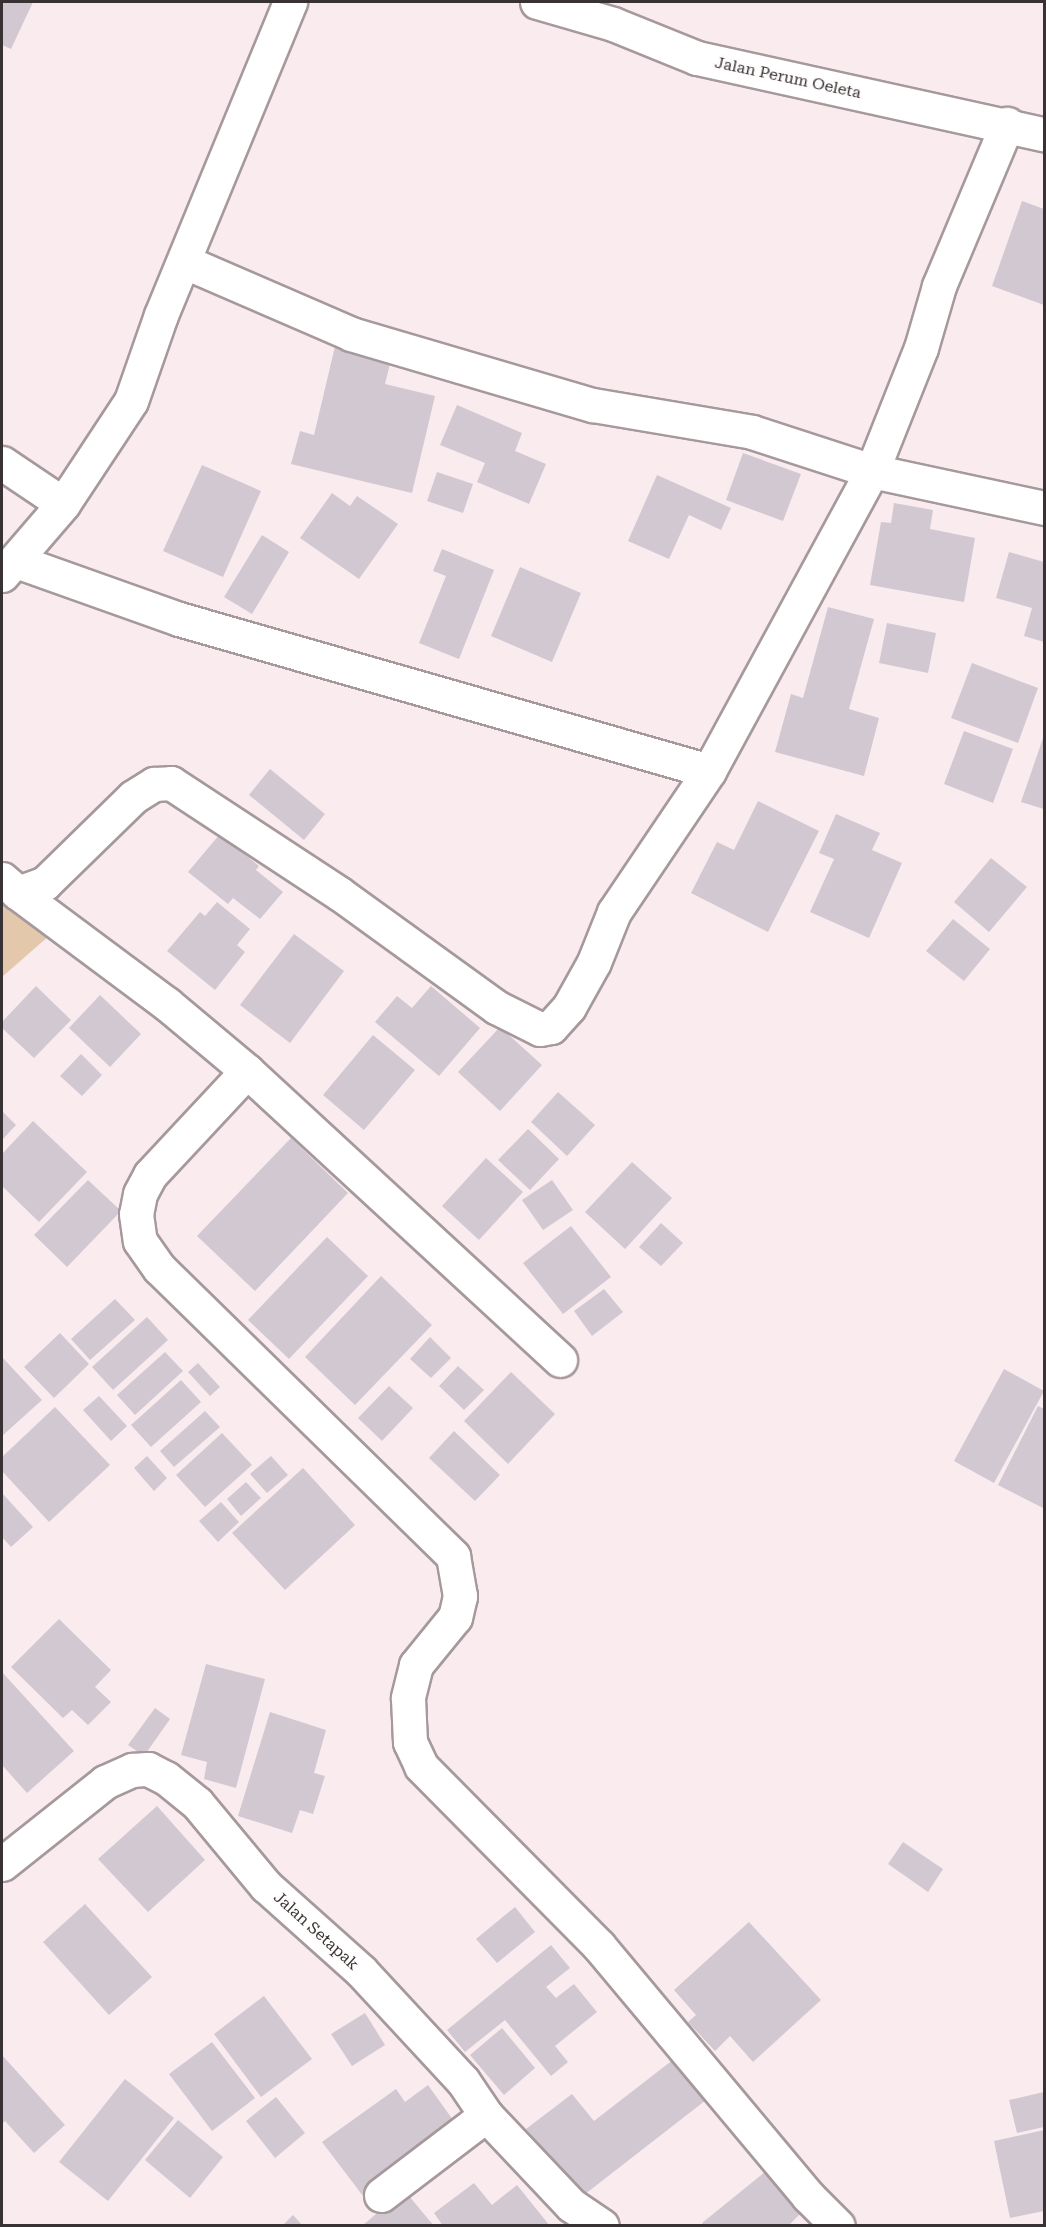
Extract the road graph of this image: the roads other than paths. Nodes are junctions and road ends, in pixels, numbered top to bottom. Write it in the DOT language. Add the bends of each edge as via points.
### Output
graph roads {
  1 [pos="290,2"];
  2 [pos="537,2"];
  3 [pos="617,13"];
  4 [pos="1007,124"];
  5 [pos="1044,134"];
  6 [pos="185,262"];
  7 [pos="2,463"];
  8 [pos="872,471"];
  9 [pos="63,504"];
  10 [pos="1044,508"];
  11 [pos="9,568"];
  12 [pos="709,771"];
  13 [pos="10,886"];
  14 [pos="247,1071"];
  15 [pos="560,1360"];
  16 [pos="2,1864"];
  17 [pos="486,2115"];
  18 [pos="381,2195"];
  19 [pos="602,2226"];
  20 [pos="838,2226"];
  1 -- 6 [label="street"];
  2 -- 3 [label="street, Jalan Perum Oeleta"];
  3 -- 4 [label="street, Jalan Perum Oeleta" via="697,58"];
  4 -- 5 [label="street, Jalan Perum Oeleta"];
  4 -- 8 [label="street" via="939,286 921,348"];
  6 -- 8 [label="street" via="351,334 593,405 752,432"];
  6 -- 9 [label="street" via="161,315 131,401"];
  7 -- 9 [label="street"];
  8 -- 10 [label="street"];
  8 -- 12 [label="street"];
  9 -- 11 [label="street"];
  11 -- 12 [label="street"];
  12 -- 13 [label="street" via="614,912 594,962 569,1007 551,1027 540,1029 496,1007 340,894 171,783 154,784 133,797 45,883"];
  13 -- 14 [label="street" via="167,1004"];
  14 -- 15 [label="street"];
  14 -- 20 [label="street" via="150,1175 136,1214 140,1241 159,1268 453,1556 460,1596 455,1617 416,1665 408,1698 410,1742 421,1766 599,1946 808,2196"];
  16 -- 17 [label="street, Jalan Setapak" via="105,1782 132,1770 148,1769 166,1778 196,1803 266,1886 361,1971 463,2081"];
  17 -- 18 [label="street"];
  17 -- 19 [label="street, Jalan Setapak" via="571,2205"];
}
